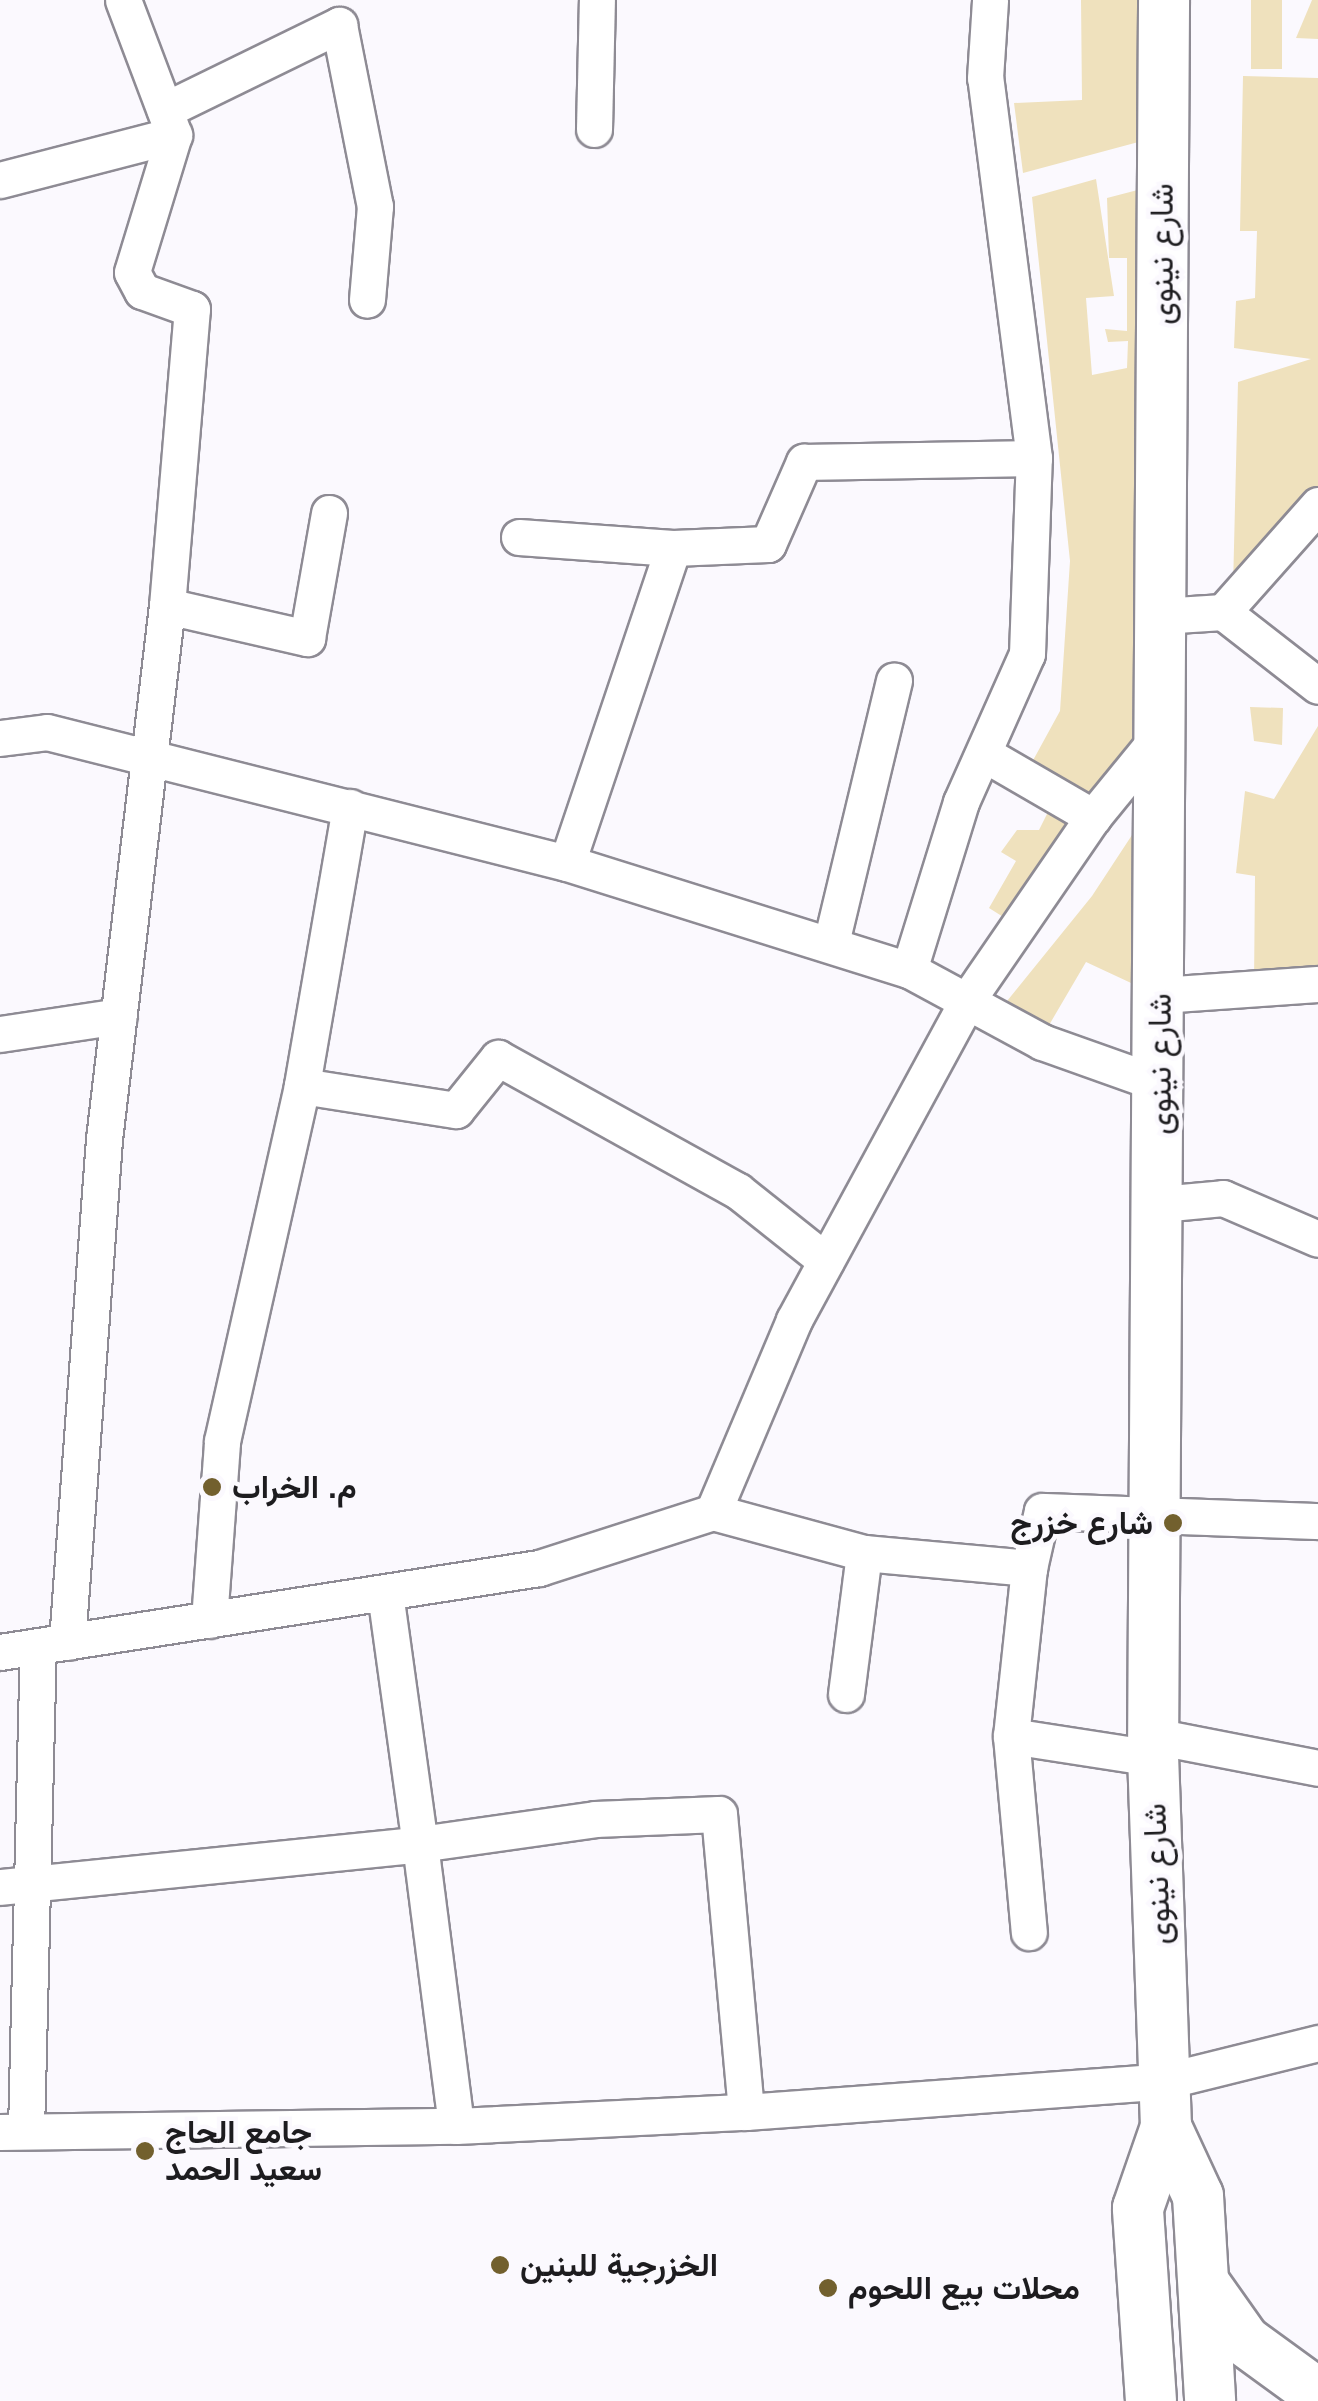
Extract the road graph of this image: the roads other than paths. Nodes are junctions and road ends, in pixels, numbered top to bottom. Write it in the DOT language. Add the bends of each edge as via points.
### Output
graph roads {
  1 [pos="123,0"];
  2 [pos="597,0"];
  3 [pos="990,0"];
  4 [pos="1164,0"];
  5 [pos="169,123"];
  6 [pos="594,129"];
  7 [pos="0,180"];
  8 [pos="368,300"];
  9 [pos="1034,458"];
  10 [pos="1318,505"];
  11 [pos="329,513"];
  12 [pos="519,537"];
  13 [pos="673,548"];
  14 [pos="167,606"];
  15 [pos="1223,612"];
  16 [pos="1160,616"];
  17 [pos="894,680"];
  18 [pos="1318,686"];
  19 [pos="1160,735"];
  20 [pos="0,738"];
  21 [pos="986,755"];
  22 [pos="150,758"];
  23 [pos="350,808"];
  24 [pos="1093,817"];
  25 [pos="567,863"];
  26 [pos="831,944"];
  27 [pos="910,970"];
  28 [pos="1318,984"];
  29 [pos="1160,994"];
  30 [pos="968,999"];
  31 [pos="119,1016"];
  32 [pos="0,1034"];
  33 [pos="1160,1084"];
  34 [pos="302,1086"];
  35 [pos="1160,1204"];
  36 [pos="1318,1240"];
  37 [pos="826,1261"];
  38 [pos="713,1512"];
  39 [pos="1156,1512"];
  40 [pos="1318,1521"];
  41 [pos="864,1554"];
  42 [pos="1029,1568"];
  43 [pos="384,1592"];
  44 [pos="209,1620"];
  45 [pos="53,1645"];
  46 [pos="0,1652"];
  47 [pos="846,1694"];
  48 [pos="1011,1736"];
  49 [pos="1154,1747"];
  50 [pos="1318,1768"];
  51 [pos="420,1844"];
  52 [pos="15,1885"];
  53 [pos="1029,1932"];
  54 [pos="1318,2044"];
  55 [pos="1166,2104"];
  56 [pos="746,2112"];
  57 [pos="456,2126"];
  58 [pos="13,2132"];
  59 [pos="1206,2286"];
  60 [pos="1317,2399"];
  61 [pos="1151,2401"];
  62 [pos="1210,2401"];
  1 -- 5 [label="street"];
  2 -- 6 [label="street"];
  3 -- 9 [label="street" via="985,78"];
  4 -- 16 [label="main road, شارع نينوى"];
  5 -- 7 [label="street"];
  5 -- 8 [label="street" via="339,25 375,206"];
  5 -- 14 [label="street" via="132,272 142,291 192,309"];
  9 -- 13 [label="street" via="804,462 768,544"];
  9 -- 21 [label="street" via="1027,654"];
  10 -- 15 [label="street"];
  11 -- 14 [label="street" via="307,638"];
  12 -- 13 [label="street"];
  13 -- 25 [label="street"];
  14 -- 22 [label="street"];
  15 -- 16 [label="street"];
  15 -- 18 [label="street"];
  16 -- 19 [label="main road, شارع نينوى"];
  17 -- 26 [label="street"];
  19 -- 24 [label="street"];
  19 -- 29 [label="main road, شارع نينوى"];
  20 -- 22 [label="street" via="46,732"];
  21 -- 24 [label="street"];
  21 -- 27 [label="street" via="961,802"];
  22 -- 23 [label="street"];
  22 -- 31 [label="street"];
  23 -- 25 [label="street"];
  23 -- 34 [label="street"];
  24 -- 30 [label="street"];
  25 -- 26 [label="street"];
  26 -- 27 [label="street"];
  27 -- 30 [label="street"];
  28 -- 29 [label="street"];
  29 -- 33 [label="main road, شارع نينوى"];
  30 -- 33 [label="street" via="1042,1042"];
  30 -- 37 [label="street"];
  31 -- 32 [label="street"];
  31 -- 45 [label="street"];
  33 -- 35 [label="main road, شارع نينوى"];
  34 -- 37 [label="street" via="456,1110 498,1058 738,1191"];
  34 -- 44 [label="street" via="222,1440"];
  35 -- 36 [label="street" via="1223,1198"];
  35 -- 39 [label="main road, شارع نينوى"];
  37 -- 38 [label="street"];
  38 -- 41 [label="street"];
  38 -- 43 [label="street" via="539,1568"];
  39 -- 40 [label="street"];
  39 -- 42 [label="street" via="1042,1511"];
  39 -- 49 [label="main road, شارع نينوى"];
  41 -- 42 [label="street"];
  41 -- 47 [label="street"];
  42 -- 48 [label="street"];
  43 -- 44 [label="street"];
  43 -- 51 [label="street"];
  44 -- 45 [label="street"];
  45 -- 46 [label="street"];
  45 -- 52 [label="street"];
  48 -- 49 [label="street"];
  48 -- 53 [label="street"];
  49 -- 50 [label="street"];
  49 -- 55 [label="main road, شارع نينوى"];
  51 -- 52 [label="street"];
  51 -- 56 [label="street" via="595,1819 719,1814"];
  51 -- 57 [label="street"];
  52 -- 58 [label="street"];
  54 -- 55 [label="street"];
  55 -- 56 [label="street"];
  55 -- 59 [label="main road, شارع نينوى" via="1193,2172"];
  55 -- 61 [label="main road, شارع نينوى" via="1138,2208"];
  56 -- 57 [label="street"];
  57 -- 58 [label="street"];
  59 -- 60 [label="main road" via="1245,2341"];
  59 -- 62 [label="main road, شارع نينوى"];
}
